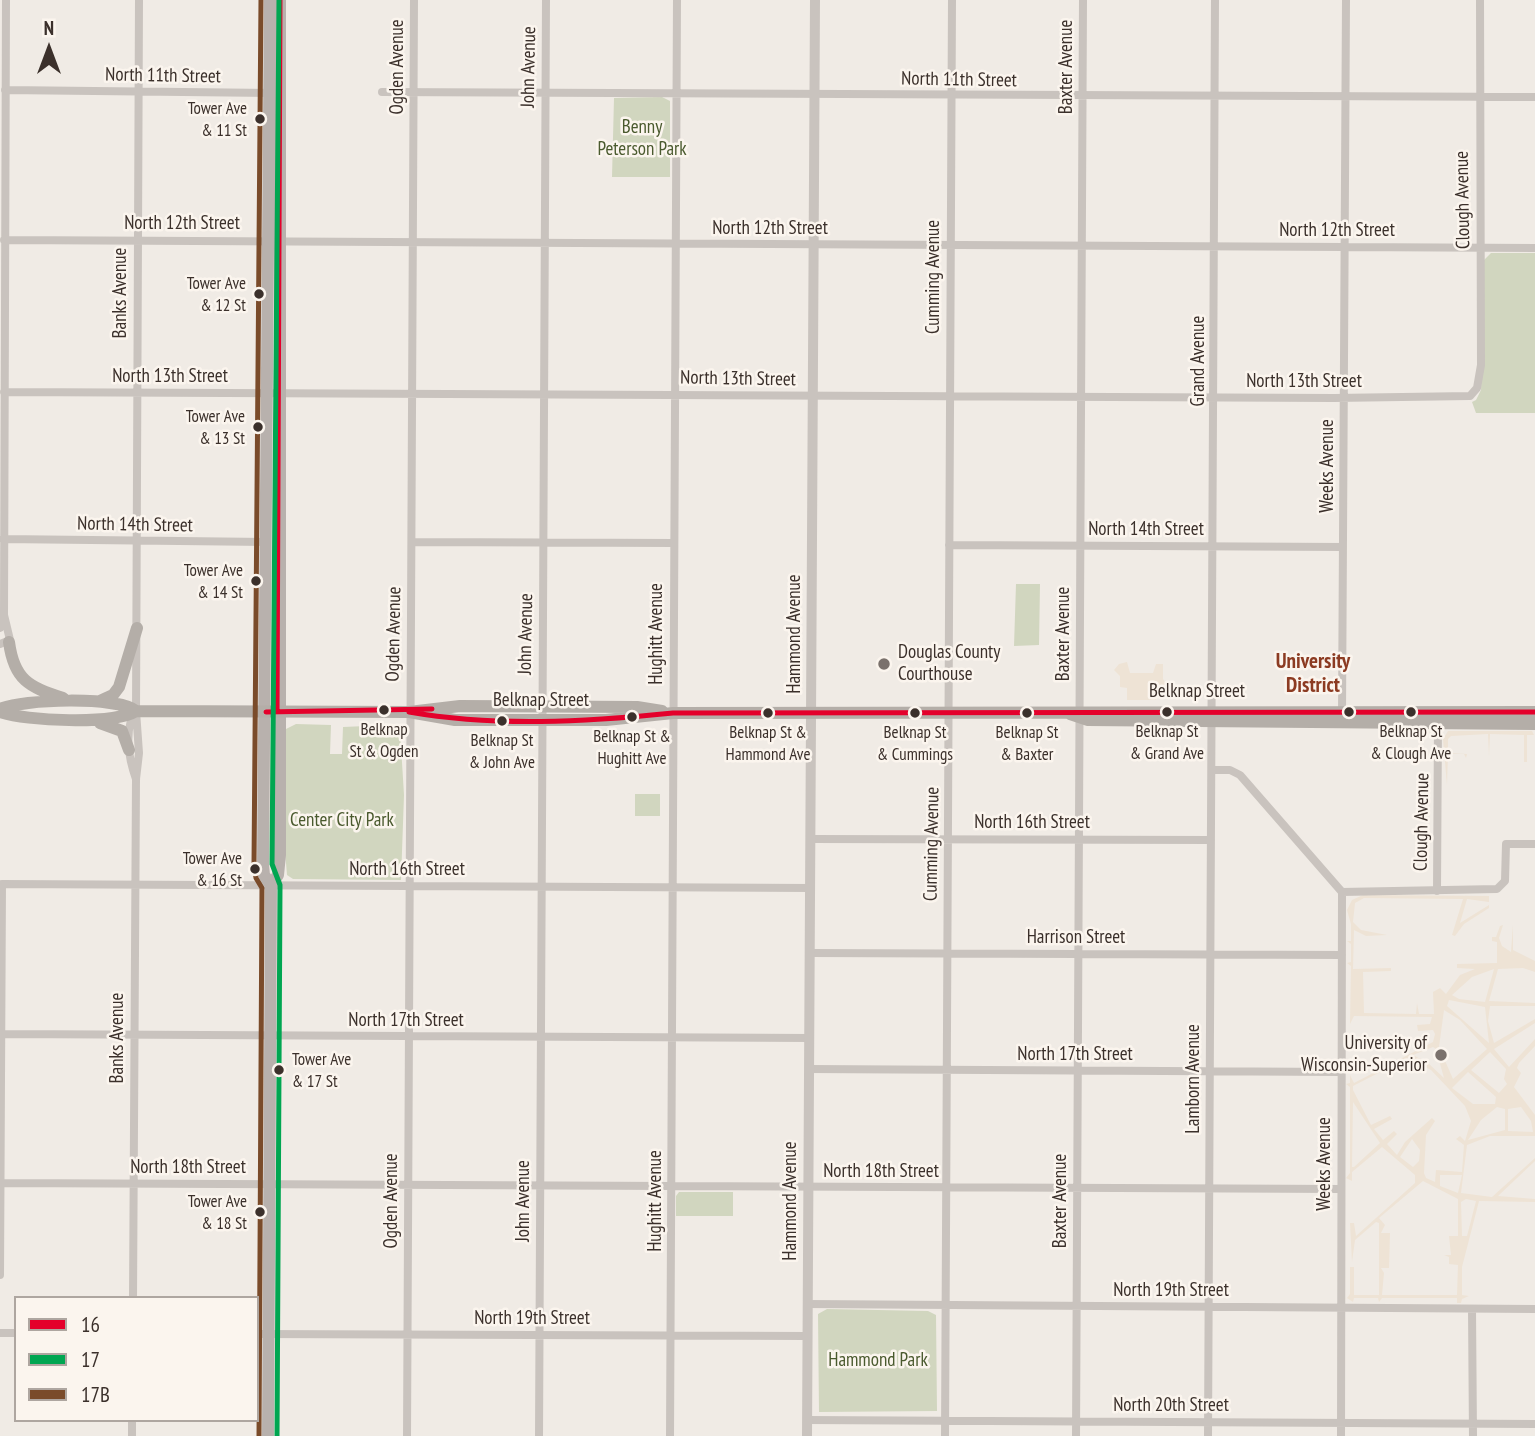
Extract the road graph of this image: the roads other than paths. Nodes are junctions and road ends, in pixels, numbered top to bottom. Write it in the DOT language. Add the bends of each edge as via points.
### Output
graph roads {
  1 [pos="6,0"];
  2 [pos="139,0"];
  3 [pos="270,0"];
  4 [pos="280,0"];
  5 [pos="414,0"];
  6 [pos="546,0"];
  7 [pos="677,0"];
  8 [pos="815,0"];
  9 [pos="952,0"];
  10 [pos="1083,0"];
  11 [pos="1215,0"];
  12 [pos="1346,0"];
  13 [pos="1480,0"];
  14 [pos="5,90"];
  15 [pos="138,92"];
  16 [pos="382,92"];
  17 [pos="413,92"];
  18 [pos="274,93"];
  19 [pos="545,93"];
  20 [pos="676,94"];
  21 [pos="814,95"];
  22 [pos="1082,96"];
  23 [pos="951,97"];
  24 [pos="1215,97"];
  25 [pos="1535,97"];
  26 [pos="1346,98"];
  27 [pos="1478,98"];
  28 [pos="4,240"];
  29 [pos="137,240"];
  30 [pos="274,240"];
  31 [pos="412,242"];
  32 [pos="544,243"];
  33 [pos="676,244"];
  34 [pos="814,244"];
  35 [pos="950,246"];
  36 [pos="1081,246"];
  37 [pos="1214,247"];
  38 [pos="1345,247"];
  39 [pos="1480,248"];
  40 [pos="1535,248"];
  41 [pos="4,392"];
  42 [pos="136,393"];
  43 [pos="273,393"];
  44 [pos="543,393"];
  45 [pos="412,394"];
  46 [pos="675,394"];
  47 [pos="813,396"];
  48 [pos="1081,396"];
  49 [pos="1470,396"];
  50 [pos="949,397"];
  51 [pos="1214,398"];
  52 [pos="1344,398"];
  53 [pos="4,539"];
  54 [pos="136,541"];
  55 [pos="267,542"];
  56 [pos="412,542"];
  57 [pos="543,542"];
  58 [pos="674,543"];
  59 [pos="949,545"];
  60 [pos="1080,545"];
  61 [pos="1214,546"];
  62 [pos="1343,547"];
  63 [pos="278,587"];
  64 [pos="4,615"];
  65 [pos="0,628"];
  66 [pos="137,628"];
  67 [pos="4,643"];
  68 [pos="73,702"];
  69 [pos="97,702"];
  70 [pos="0,710"];
  71 [pos="136,712"];
  72 [pos="272,712"];
  73 [pos="409,712"];
  74 [pos="1535,712"];
  75 [pos="541,713"];
  76 [pos="673,713"];
  77 [pos="812,713"];
  78 [pos="950,713"];
  79 [pos="1076,714"];
  80 [pos="1213,716"];
  81 [pos="1342,717"];
  82 [pos="41,718"];
  83 [pos="1438,718"];
  84 [pos="1535,724"];
  85 [pos="129,750"];
  86 [pos="1212,770"];
  87 [pos="136,779"];
  88 [pos="947,838"];
  89 [pos="812,839"];
  90 [pos="1079,839"];
  91 [pos="1211,840"];
  92 [pos="1535,844"];
  93 [pos="2,884"];
  94 [pos="135,884"];
  95 [pos="271,885"];
  96 [pos="409,886"];
  97 [pos="541,886"];
  98 [pos="673,887"];
  99 [pos="811,888"];
  100 [pos="1437,891"];
  101 [pos="1342,892"];
  102 [pos="811,953"];
  103 [pos="946,953"];
  104 [pos="1077,954"];
  105 [pos="1210,954"];
  106 [pos="1342,955"];
  107 [pos="2,1034"];
  108 [pos="134,1035"];
  109 [pos="270,1035"];
  110 [pos="408,1036"];
  111 [pos="540,1038"];
  112 [pos="672,1038"];
  113 [pos="810,1038"];
  114 [pos="809,1069"];
  115 [pos="946,1070"];
  116 [pos="1078,1070"];
  117 [pos="1210,1071"];
  118 [pos="1341,1072"];
  119 [pos="0,1184"];
  120 [pos="134,1184"];
  121 [pos="270,1185"];
  122 [pos="408,1185"];
  123 [pos="540,1186"];
  124 [pos="671,1187"];
  125 [pos="808,1187"];
  126 [pos="945,1188"];
  127 [pos="1077,1188"];
  128 [pos="1209,1189"];
  129 [pos="1341,1189"];
  130 [pos="0,1275"];
  131 [pos="133,1296"];
  132 [pos="807,1304"];
  133 [pos="946,1306"];
  134 [pos="1077,1307"];
  135 [pos="1208,1307"];
  136 [pos="1340,1308"];
  137 [pos="1472,1308"];
  138 [pos="1535,1309"];
  139 [pos="263,1334"];
  140 [pos="408,1334"];
  141 [pos="540,1335"];
  142 [pos="671,1335"];
  143 [pos="807,1336"];
  144 [pos="807,1420"];
  145 [pos="945,1421"];
  146 [pos="1076,1422"];
  147 [pos="1208,1422"];
  148 [pos="1341,1423"];
  149 [pos="1473,1424"];
  150 [pos="1535,1424"];
  151 [pos="268,1436"];
  152 [pos="407,1436"];
  153 [pos="539,1436"];
  154 [pos="670,1436"];
  155 [pos="807,1436"];
  156 [pos="945,1436"];
  157 [pos="1076,1436"];
  158 [pos="1208,1436"];
  159 [pos="1341,1436"];
  160 [pos="1473,1436"];
  1 -- 14 [label="street"];
  2 -- 15 [label="street, Banks Avenue"];
  3 -- 18 [label="main road"];
  4 -- 18 [label="main road"];
  5 -- 17 [label="street, Ogden Avenue"];
  6 -- 19 [label="street, John Avenue"];
  7 -- 20 [label="street, Hughitt Avenue"];
  8 -- 21 [label="street, Hammond Avenue"];
  9 -- 23 [label="street, Cumming Avenue"];
  10 -- 22 [label="street, Baxter Avenue"];
  11 -- 24 [label="street, Grand Avenue"];
  12 -- 26 [label="street, Weeks Avenue"];
  13 -- 27 [label="street, Clough Avenue"];
  14 -- 15 [label="street, North 11th Street"];
  14 -- 28 [label="street"];
  15 -- 18 [label="street, North 11th Street"];
  15 -- 29 [label="street, Banks Avenue"];
  16 -- 17 [label="street, North 11th Street"];
  17 -- 19 [label="street, North 11th Street"];
  17 -- 31 [label="street, Ogden Avenue"];
  18 -- 30 [label="main road"];
  19 -- 20 [label="street, North 11th Street"];
  19 -- 32 [label="street, John Avenue"];
  20 -- 21 [label="street, North 11th Street"];
  20 -- 33 [label="street, Hughitt Avenue"];
  21 -- 23 [label="street, North 11th Street"];
  21 -- 34 [label="street, Hammond Avenue"];
  22 -- 23 [label="street, North 11th Street"];
  22 -- 24 [label="street, North 11th Street"];
  22 -- 36 [label="street, Baxter Avenue"];
  23 -- 35 [label="street, Cumming Avenue"];
  24 -- 26 [label="street, North 11th Street"];
  24 -- 37 [label="street, Grand Avenue"];
  25 -- 27 [label="street, North 11th Street"];
  26 -- 27 [label="street, North 11th Street"];
  26 -- 38 [label="street, Weeks Avenue"];
  27 -- 39 [label="street, Clough Avenue"];
  28 -- 29 [label="street, North 12th Street"];
  28 -- 41 [label="street"];
  29 -- 30 [label="street, North 12th Street"];
  29 -- 42 [label="street, Banks Avenue"];
  30 -- 31 [label="street, North 12th Street"];
  30 -- 43 [label="main road"];
  31 -- 32 [label="street, North 12th Street"];
  31 -- 45 [label="street, Ogden Avenue"];
  32 -- 33 [label="street, North 12th Street"];
  32 -- 44 [label="street, John Avenue"];
  33 -- 34 [label="street, North 12th Street"];
  33 -- 46 [label="street, Hughitt Avenue"];
  34 -- 35 [label="street, North 12th Street"];
  34 -- 47 [label="street, Hammond Avenue"];
  35 -- 36 [label="street, North 12th Street"];
  35 -- 50 [label="street, Cumming Avenue"];
  36 -- 37 [label="street, North 12th Street"];
  36 -- 48 [label="street, Baxter Avenue"];
  37 -- 38 [label="street, North 12th Street"];
  37 -- 51 [label="street, Grand Avenue"];
  38 -- 39 [label="street, North 12th Street"];
  38 -- 52 [label="street, Weeks Avenue"];
  39 -- 40 [label="street, North 12th Street"];
  39 -- 49 [label="street, Clough Avenue" via="1481,365 1478,388"];
  41 -- 42 [label="street, North 13th Street"];
  41 -- 53 [label="street"];
  42 -- 43 [label="street, North 13th Street"];
  42 -- 54 [label="street, Banks Avenue"];
  43 -- 45 [label="street, North 13th Street"];
  43 -- 55 [label="main road"];
  43 -- 63 [label="main road"];
  44 -- 45 [label="street, North 13th Street"];
  44 -- 46 [label="street, North 13th Street"];
  44 -- 57 [label="street, John Avenue"];
  45 -- 56 [label="street, Ogden Avenue"];
  46 -- 47 [label="street, North 13th Street"];
  46 -- 58 [label="street, Hughitt Avenue"];
  47 -- 50 [label="street, North 13th Street"];
  47 -- 77 [label="street, Hammond Avenue"];
  48 -- 50 [label="street, North 13th Street"];
  48 -- 51 [label="street, North 13th Street"];
  48 -- 60 [label="street, Baxter Avenue"];
  49 -- 52 [label="street, North 13th Street"];
  50 -- 59 [label="street, Cumming Avenue"];
  51 -- 52 [label="street, North 13th Street"];
  51 -- 61 [label="street, Grand Avenue"];
  52 -- 62 [label="street, Weeks Avenue"];
  53 -- 54 [label="street, North 14th Street"];
  53 -- 64 [label="street"];
  54 -- 55 [label="street, North 14th Street"];
  54 -- 66 [label="street, Banks Avenue"];
  55 -- 63 [label="main road" via="272,547"];
  55 -- 72 [label="main road"];
  56 -- 57 [label="street"];
  56 -- 73 [label="street, Ogden Avenue"];
  57 -- 58 [label="street"];
  57 -- 75 [label="street, John Avenue"];
  58 -- 76 [label="street, Hughitt Avenue"];
  59 -- 60 [label="street, North 14th Street"];
  59 -- 78 [label="street, Cumming Avenue"];
  60 -- 61 [label="street, North 14th Street"];
  60 -- 79 [label="street, Baxter Avenue"];
  61 -- 62 [label="street, North 14th Street"];
  61 -- 80 [label="street, Grand Avenue"];
  62 -- 81 [label="street, Weeks Avenue"];
  63 -- 72 [label="main road"];
  64 -- 65 [label="street"];
  64 -- 67 [label="street" via="9,630"];
  66 -- 69 [label="highway" via="119,687"];
  66 -- 71 [label="street, Banks Avenue"];
  67 -- 68 [label="highway" via="22,678"];
  68 -- 69 [label="highway"];
  68 -- 70 [label="highway" via="14,704"];
  69 -- 71 [label="highway" via="122,704"];
  70 -- 82 [label="highway"];
  71 -- 72 [label="highway, Belknap Street"];
  71 -- 82 [label="highway" via="113,718"];
  71 -- 85 [label="street, Banks Avenue" via="130,722"];
  71 -- 87 [label="street, Banks Avenue"];
  72 -- 73 [label="highway, Belknap Street"];
  72 -- 95 [label="main road" via="264,872"];
  73 -- 75 [label="highway, Belknap Street" via="455,720"];
  73 -- 96 [label="street, Ogden Avenue"];
  74 -- 83 [label="highway, Belknap Street"];
  75 -- 76 [label="highway, Belknap Street" via="613,720"];
  75 -- 97 [label="street, John Avenue"];
  76 -- 77 [label="highway, Belknap Street"];
  76 -- 98 [label="street, Hughitt Avenue"];
  77 -- 78 [label="highway, Belknap Street"];
  77 -- 89 [label="street, Hammond Avenue"];
  78 -- 79 [label="highway, Belknap Street"];
  78 -- 88 [label="street, Cumming Avenue"];
  79 -- 80 [label="highway, Belknap Street"];
  79 -- 90 [label="street, Baxter Avenue"];
  80 -- 81 [label="highway, Belknap Street"];
  80 -- 86 [label="street, Lamborn Avenue"];
  81 -- 83 [label="highway, Belknap Street"];
  82 -- 85 [label="highway" via="112,724 124,733"];
  83 -- 84 [label="highway, Belknap Street"];
  83 -- 100 [label="street, Clough Avenue"];
  85 -- 87 [label="street, Banks Avenue"];
  86 -- 91 [label="street, Lamborn Avenue"];
  86 -- 101 [label="street" via="1240,775"];
  87 -- 94 [label="street, Banks Avenue"];
  88 -- 89 [label="street, North 16th Street"];
  88 -- 90 [label="street, North 16th Street"];
  88 -- 103 [label="street, Cumming Avenue"];
  89 -- 99 [label="street, Hammond Avenue"];
  90 -- 91 [label="street, North 16th Street"];
  90 -- 104 [label="street, Baxter Avenue"];
  91 -- 105 [label="street, Lamborn Avenue"];
  92 -- 100 [label="street" via="1506,844 1505,881 1494,890"];
  93 -- 94 [label="street, North 16th Street"];
  93 -- 107 [label="street"];
  94 -- 95 [label="street, North 16th Street"];
  94 -- 108 [label="street, Banks Avenue"];
  95 -- 96 [label="street, North 16th Street"];
  95 -- 109 [label="main road"];
  96 -- 97 [label="street, North 16th Street"];
  96 -- 110 [label="street, Ogden Avenue"];
  97 -- 98 [label="street, North 16th Street"];
  97 -- 111 [label="street, John Avenue"];
  98 -- 99 [label="street, North 16th Street"];
  98 -- 112 [label="street, Hughitt Avenue"];
  99 -- 102 [label="street, Hammond Avenue"];
  100 -- 101 [label="street"];
  101 -- 106 [label="street, Weeks Avenue"];
  102 -- 103 [label="street, Harrison Street"];
  102 -- 113 [label="street, Hammond Avenue"];
  103 -- 104 [label="street, Harrison Street"];
  103 -- 115 [label="street, Cumming Avenue"];
  104 -- 105 [label="street, Harrison Street"];
  104 -- 116 [label="street, Baxter Avenue"];
  105 -- 106 [label="street, Harrison Street"];
  105 -- 117 [label="street, Lamborn Avenue"];
  106 -- 118 [label="street, Weeks Avenue"];
  107 -- 108 [label="street, North 17th Street"];
  107 -- 119 [label="street"];
  108 -- 109 [label="street, North 17th Street"];
  108 -- 120 [label="street, Banks Avenue"];
  109 -- 110 [label="street, North 17th Street"];
  109 -- 121 [label="main road"];
  110 -- 111 [label="street, North 17th Street"];
  110 -- 122 [label="street, Ogden Avenue"];
  111 -- 112 [label="street, North 17th Street"];
  111 -- 123 [label="street, John Avenue"];
  112 -- 113 [label="street, North 17th Street"];
  112 -- 124 [label="street, Hughitt Avenue"];
  113 -- 114 [label="street, Hammond Avenue"];
  114 -- 115 [label="street, North 17th Street"];
  114 -- 125 [label="street, Hammond Avenue"];
  115 -- 116 [label="street, North 17th Street"];
  115 -- 126 [label="street, Cumming Avenue"];
  116 -- 117 [label="street, North 17th Street"];
  116 -- 127 [label="street, Baxter Avenue"];
  117 -- 118 [label="street, North 17th Street"];
  117 -- 128 [label="street, Lamborn Avenue"];
  118 -- 129 [label="street, Weeks Avenue"];
  119 -- 120 [label="street, North 18th Street"];
  119 -- 130 [label="street"];
  120 -- 121 [label="street, North 18th Street"];
  120 -- 131 [label="street, Banks Avenue"];
  121 -- 122 [label="street, North 18th Street"];
  121 -- 139 [label="main road"];
  122 -- 123 [label="street, North 18th Street"];
  122 -- 140 [label="street, Ogden Avenue"];
  123 -- 124 [label="street, North 18th Street"];
  123 -- 141 [label="street, John Avenue"];
  124 -- 125 [label="street, North 18th Street"];
  124 -- 142 [label="street, Hughitt Avenue"];
  125 -- 126 [label="street, North 18th Street"];
  125 -- 132 [label="street, Hammond Avenue"];
  126 -- 127 [label="street, North 18th Street"];
  126 -- 133 [label="street, Cumming Avenue"];
  127 -- 128 [label="street, North 18th Street"];
  127 -- 134 [label="street, Baxter Avenue"];
  128 -- 129 [label="street, North 18th Street"];
  128 -- 135 [label="street, Lamborn Avenue"];
  129 -- 136 [label="street, Weeks Avenue"];
  132 -- 133 [label="street, North 19th Street"];
  132 -- 143 [label="street, Hammond Avenue"];
  133 -- 134 [label="street, North 19th Street"];
  133 -- 145 [label="street, Cumming Avenue"];
  134 -- 135 [label="street, North 19th Street"];
  134 -- 146 [label="street, Baxter Avenue"];
  135 -- 136 [label="street, North 19th Street"];
  135 -- 147 [label="street, Lamborn Avenue"];
  136 -- 137 [label="street, North 19th Street"];
  136 -- 148 [label="street, Weeks Avenue"];
  137 -- 138 [label="street, North 19th Street"];
  137 -- 149 [label="street"];
  139 -- 140 [label="street, North 19th Street"];
  139 -- 151 [label="main road"];
  140 -- 141 [label="street, North 19th Street"];
  140 -- 152 [label="street, Ogden Avenue"];
  141 -- 142 [label="street, North 19th Street"];
  141 -- 153 [label="street, John Avenue"];
  142 -- 143 [label="street, North 19th Street"];
  142 -- 154 [label="street, Hughitt Avenue"];
  143 -- 144 [label="street, Hammond Avenue"];
  144 -- 145 [label="street, North 20th Street"];
  144 -- 155 [label="street, Hammond Avenue"];
  145 -- 146 [label="street, North 20th Street"];
  145 -- 156 [label="street, Cumming Avenue"];
  146 -- 147 [label="street, North 20th Street"];
  146 -- 157 [label="street, Baxter Avenue"];
  147 -- 148 [label="street, North 20th Street"];
  147 -- 158 [label="street, Lamborn Avenue"];
  148 -- 149 [label="street, North 20th Street"];
  148 -- 159 [label="street, Weeks Avenue"];
  149 -- 150 [label="street, North 20th Street"];
  149 -- 160 [label="street"];
}
